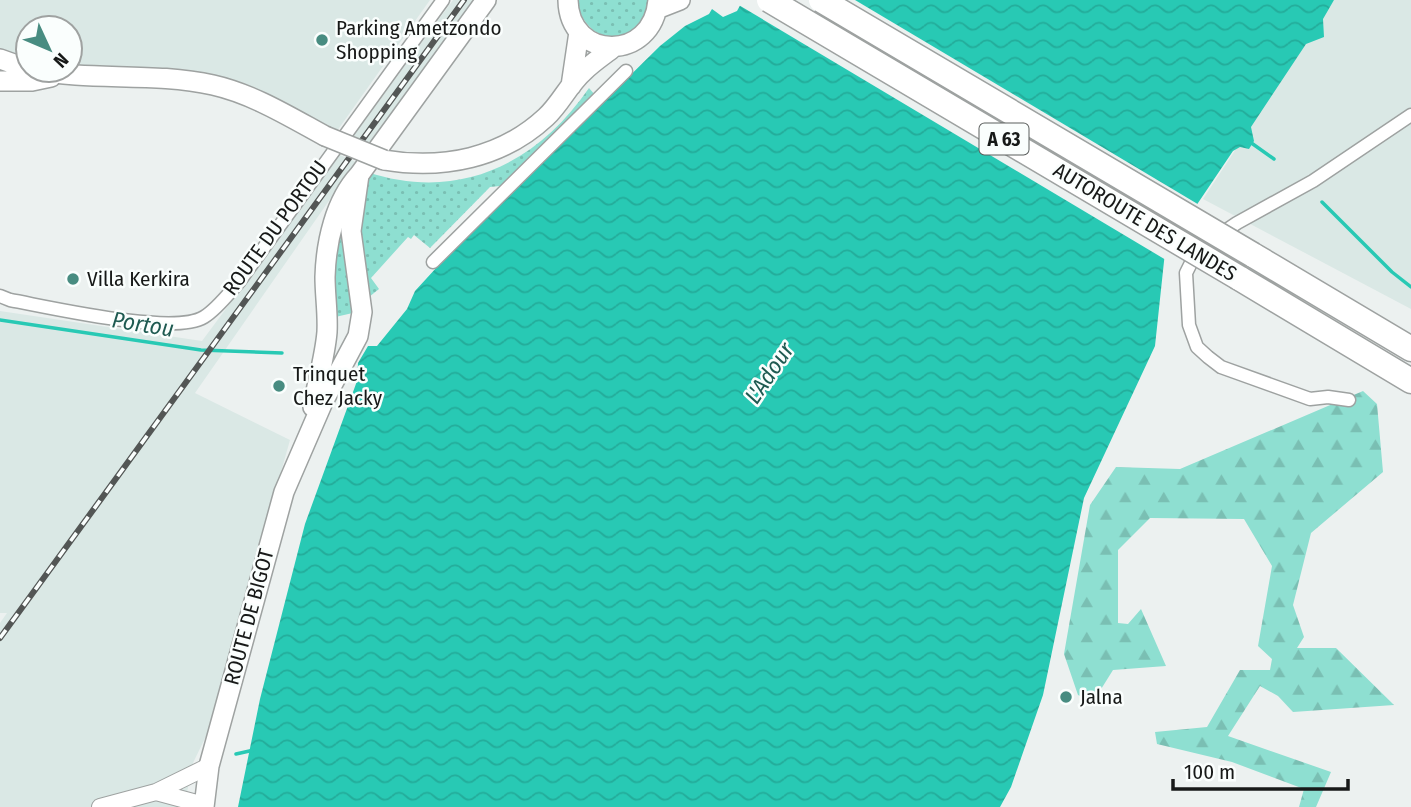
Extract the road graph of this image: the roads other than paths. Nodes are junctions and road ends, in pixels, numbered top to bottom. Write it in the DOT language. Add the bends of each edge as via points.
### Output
graph roads {
  1 [pos="443,0"];
  2 [pos="486,0"];
  3 [pos="568,0"];
  4 [pos="680,0"];
  5 [pos="769,0"];
  6 [pos="821,0"];
  7 [pos="657,5"];
  8 [pos="579,32"];
  9 [pos="614,47"];
  10 [pos="626,71"];
  11 [pos="84,76"];
  12 [pos="571,86"];
  13 [pos="1411,115"];
  14 [pos="359,175"];
  15 [pos="433,262"];
  16 [pos="0,296"];
  17 [pos="1283,304"];
  18 [pos="1411,349"];
  19 [pos="1411,381"];
  20 [pos="1411,395"];
  21 [pos="1349,400"];
  22 [pos="309,433"];
  23 [pos="209,766"];
  24 [pos="156,792"];
  25 [pos="204,806"];
  26 [pos="100,807"];
  1 -- 16 [label="street, ROUTE DU PORTOU" via="239,282 205,317 185,324 120,320"];
  2 -- 14 [label="main road, ROUTE DE BIGOT"];
  3 -- 8 [label="main road"];
  4 -- 7 [label="main road"];
  5 -- 17 [label="highway, AUTOROUTE DES LANDES / A 63, bridge"];
  6 -- 18 [label="highway, AUTOROUTE DES LANDES / A 63, bridge"];
  7 -- 9 [label="main road" via="647,32"];
  8 -- 9 [label="main road" via="601,46"];
  8 -- 12 [label="main road"];
  9 -- 12 [label="main road"];
  10 -- 15 [label="street"];
  11 -- 12 [label="main road, bridge" via="216,86 384,160 439,164 498,149 529,131"];
  13 -- 21 [label="street" via="1313,181 1237,223 1195,255 1186,273 1189,324 1197,347 1221,367 1310,399"];
  14 -- 22 [label="main road, ROUTE DE BIGOT" via="346,189 328,247 326,341"];
  14 -- 22 [label="main road, ROUTE DE BIGOT" via="351,231 362,312 358,336"];
  17 -- 19 [label="highway, AUTOROUTE DES LANDES / A 63"];
  17 -- 20 [label="highway" via="1310,335"];
  22 -- 23 [label="main road, ROUTE DE BIGOT" via="284,492"];
  23 -- 24 [label="street"];
  23 -- 25 [label="main road, ROUTE DE BIGOT"];
  24 -- 25 [label="street"];
  24 -- 26 [label="street"];
}
